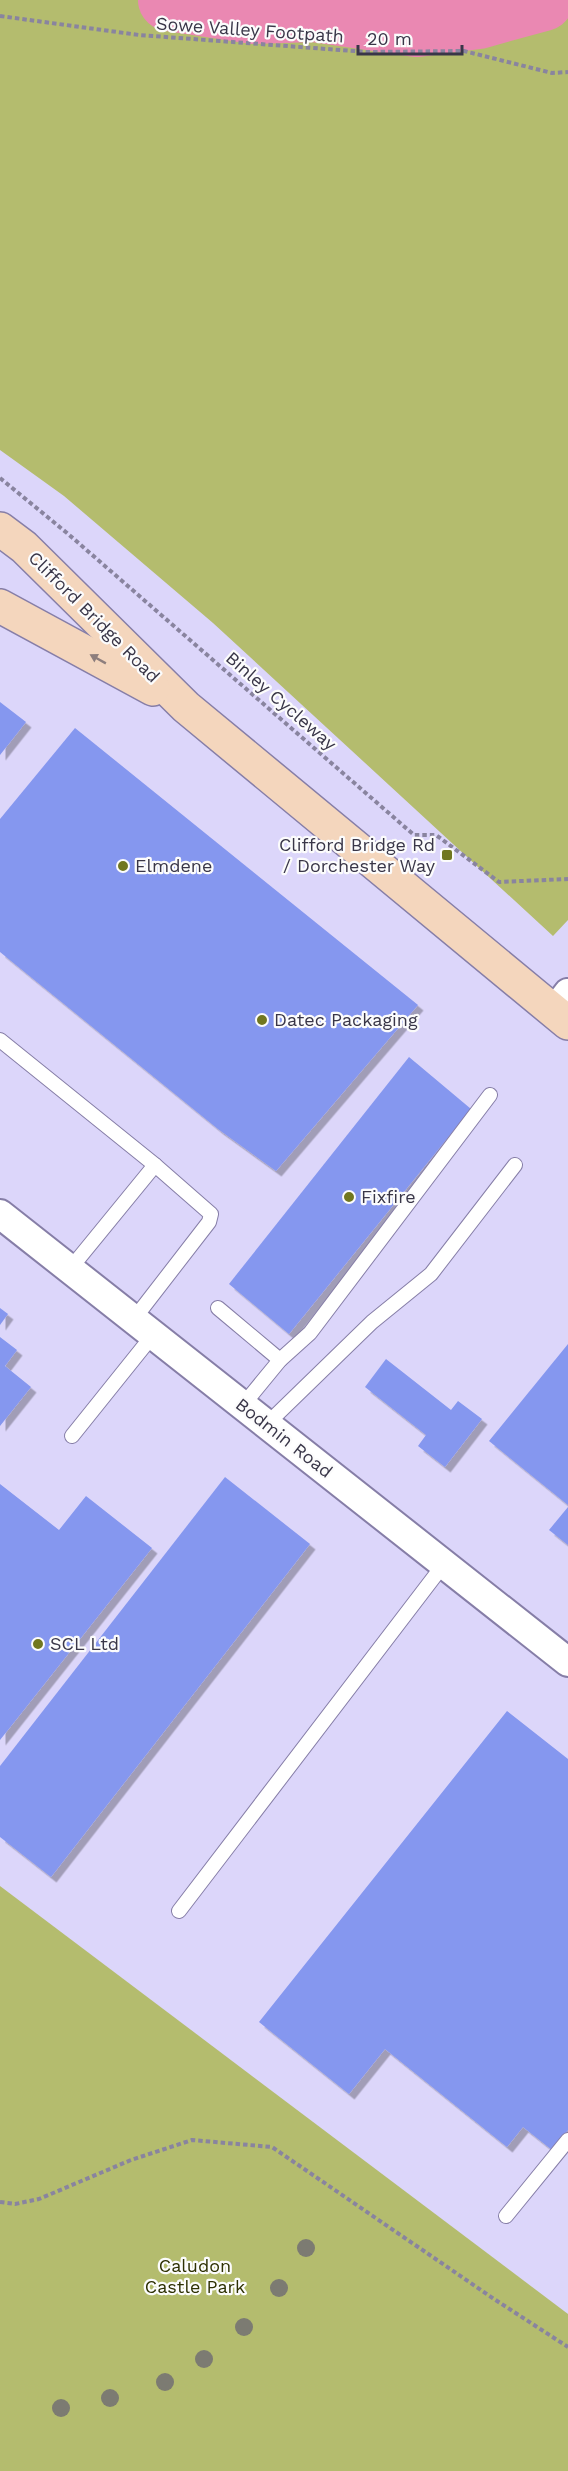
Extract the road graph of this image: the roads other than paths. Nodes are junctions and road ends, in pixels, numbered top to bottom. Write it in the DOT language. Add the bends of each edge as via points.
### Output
graph roads {
  1 [pos="0,529"];
  2 [pos="0,606"];
  3 [pos="186,707"];
  4 [pos="564,1009"];
  5 [pos="0,1040"];
  6 [pos="490,1095"];
  7 [pos="155,1165"];
  8 [pos="515,1165"];
  9 [pos="0,1214"];
  10 [pos="70,1269"];
  11 [pos="218,1308"];
  12 [pos="143,1327"];
  13 [pos="280,1359"];
  14 [pos="243,1406"];
  15 [pos="267,1424"];
  16 [pos="72,1436"];
  17 [pos="444,1564"];
  18 [pos="568,1662"];
  19 [pos="178,1911"];
  20 [pos="568,2140"];
  21 [pos="506,2216"];
  1 -- 3 [label="main road, Clifford Bridge Road" via="24,547"];
  3 -- 2 [label="main road, Clifford Bridge Road, one-way"];
  3 -- 4 [label="main road, Clifford Bridge Road"];
  5 -- 7 [label="lane"];
  6 -- 13 [label="lane" via="310,1333"];
  7 -- 10 [label="lane"];
  7 -- 12 [label="lane" via="211,1214"];
  8 -- 15 [label="lane" via="431,1274 364,1329"];
  9 -- 10 [label="street, Bodmin Road"];
  10 -- 12 [label="street, Bodmin Road"];
  11 -- 13 [label="lane"];
  12 -- 14 [label="street, Bodmin Road"];
  12 -- 16 [label="lane"];
  13 -- 14 [label="lane"];
  14 -- 15 [label="street, Bodmin Road"];
  15 -- 17 [label="street, Bodmin Road"];
  17 -- 18 [label="street, Bodmin Road"];
  17 -- 19 [label="lane"];
  20 -- 21 [label="lane"];
}
